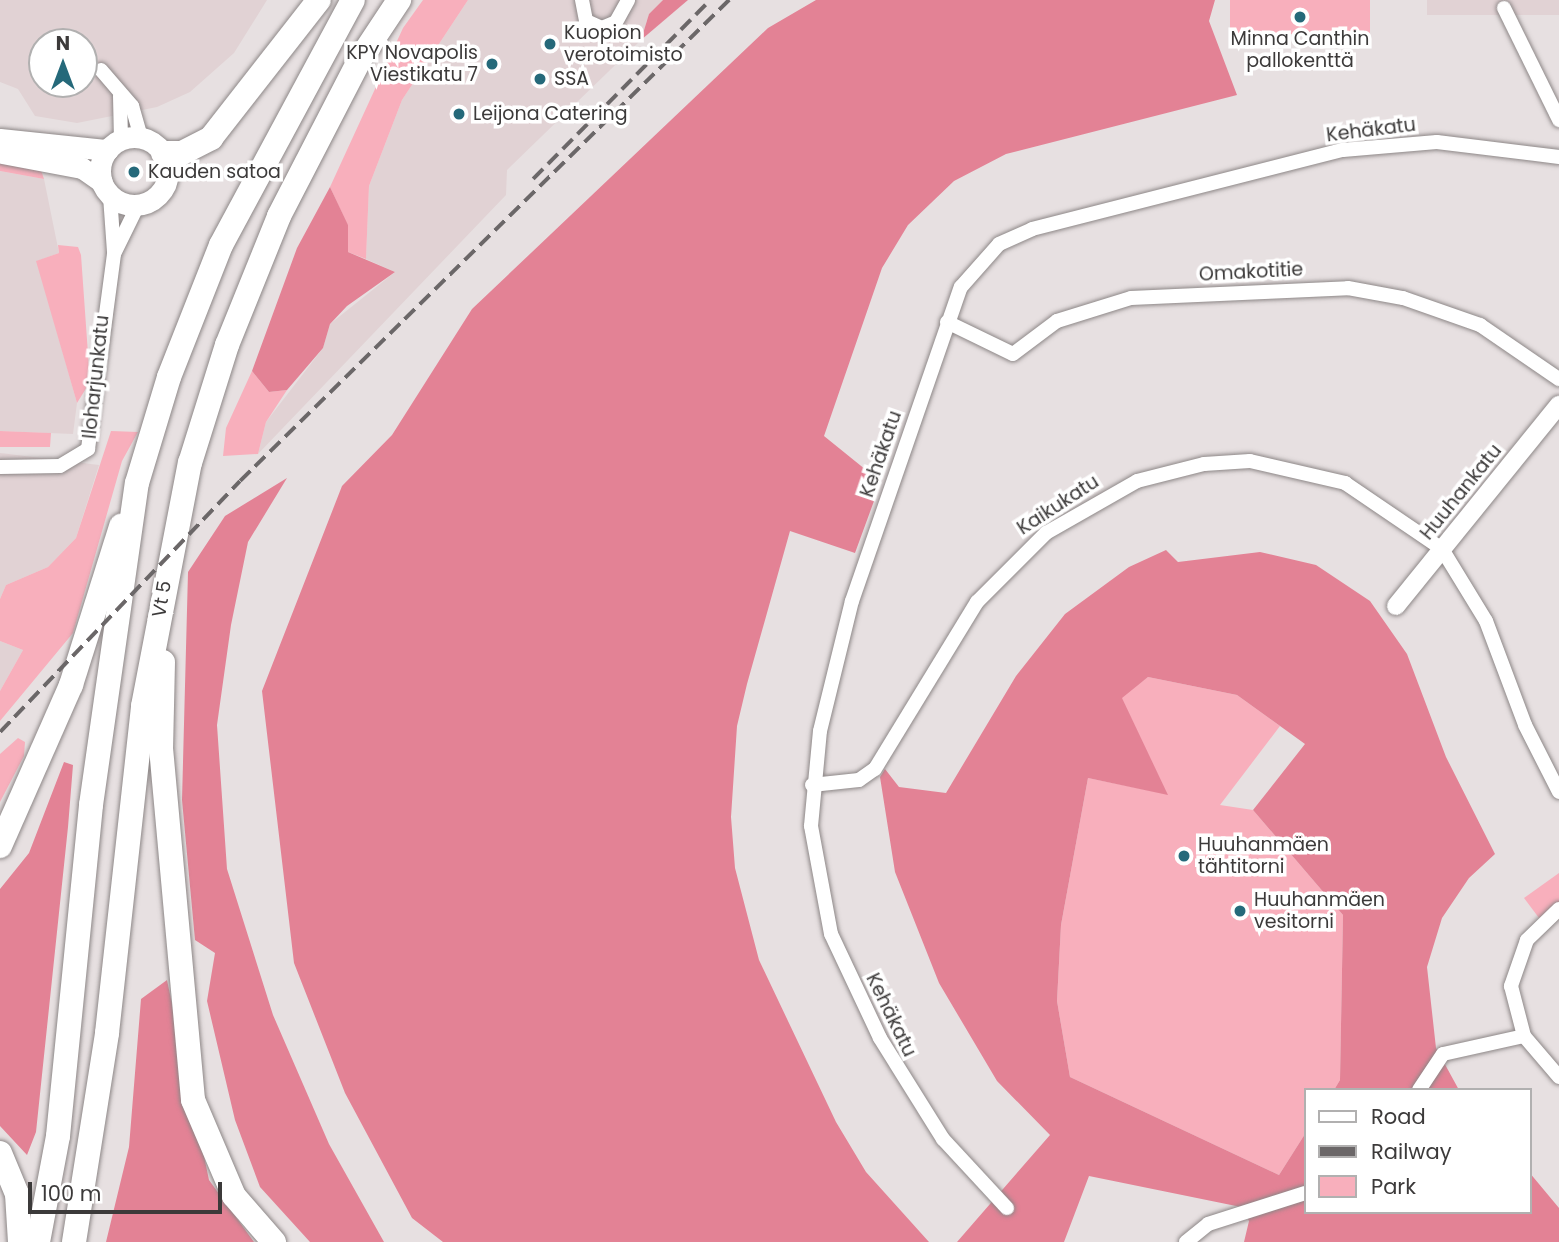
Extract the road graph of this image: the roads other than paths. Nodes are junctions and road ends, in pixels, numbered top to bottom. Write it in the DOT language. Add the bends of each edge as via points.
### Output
graph roads {
  1 [pos="319,0"];
  2 [pos="353,0"];
  3 [pos="400,0"];
  4 [pos="582,0"];
  5 [pos="628,0"];
  6 [pos="1504,8"];
  7 [pos="100,70"];
  8 [pos="1559,120"];
  9 [pos="0,139"];
  10 [pos="123,143"];
  11 [pos="0,153"];
  12 [pos="163,153"];
  13 [pos="1559,157"];
  14 [pos="106,189"];
  15 [pos="138,205"];
  16 [pos="114,254"];
  17 [pos="947,322"];
  18 [pos="1559,379"];
  19 [pos="1559,405"];
  20 [pos="0,467"];
  21 [pos="137,483"];
  22 [pos="176,518"];
  23 [pos="1442,549"];
  24 [pos="1396,606"];
  25 [pos="812,785"];
  26 [pos="1559,792"];
  27 [pos="0,846"];
  28 [pos="1559,909"];
  29 [pos="1524,1036"];
  30 [pos="1559,1076"];
  31 [pos="1420,1088"];
  32 [pos="0,1153"];
  33 [pos="1304,1193"];
  34 [pos="1007,1208"];
  35 [pos="76,1234"];
  36 [pos="20,1242"];
  37 [pos="38,1242"];
  38 [pos="274,1242"];
  39 [pos="1186,1242"];
  1 -- 12 [label="highway" via="211,138 182,153"];
  2 -- 21 [label="highway" via="221,245 169,377"];
  3 -- 22 [label="highway, Vt 5" via="324,126 264,251 205,412"];
  4 -- 5 [label="street" via="586,21 602,28 616,22"];
  6 -- 8 [label="street"];
  7 -- 10 [label="street" via="132,106"];
  9 -- 10 [label="main road"];
  10 -- 12 [label="main road"];
  10 -- 14 [label="main road"];
  11 -- 14 [label="main road" via="82,168"];
  12 -- 15 [label="main road" via="166,184 153,200"];
  13 -- 17 [label="street, Kehäkatu" via="1468,143 1375,146 1032,229 999,244 975,265"];
  14 -- 15 [label="main road"];
  14 -- 16 [label="street, Iloharjunkatu"];
  15 -- 16 [label="street, Iloharjunkatu"];
  16 -- 20 [label="street, Iloharjunkatu" via="88,449 53,467"];
  17 -- 18 [label="street, Omakotitie" via="1013,355 1057,321 1131,298 1348,288 1403,298 1480,325"];
  17 -- 25 [label="street, Kehäkatu" via="852,601"];
  19 -- 23 [label="street, Huuhankatu"];
  21 -- 27 [label="highway" via="71,685"];
  21 -- 37 [label="highway" via="91,805 58,1136"];
  22 -- 35 [label="highway, Vt 5" via="143,706 107,1034"];
  22 -- 38 [label="highway" via="161,748 189,1074 193,1100 234,1196"];
  23 -- 24 [label="street, Huuhankatu"];
  23 -- 25 [label="street, Kaikukatu" via="1370,496 1296,468 1227,462 1137,481 1046,533 998,577 952,638 875,769 859,780"];
  23 -- 26 [label="street, Kaikukatu" via="1486,621 1525,726"];
  25 -- 34 [label="street, Kehäkatu" via="813,866 831,934 916,1102"];
  28 -- 29 [label="street" via="1527,940 1511,973"];
  29 -- 30 [label="street"];
  29 -- 31 [label="street" via="1443,1054"];
  32 -- 36 [label="highway" via="17,1194"];
  33 -- 39 [label="street" via="1208,1224"];
}
